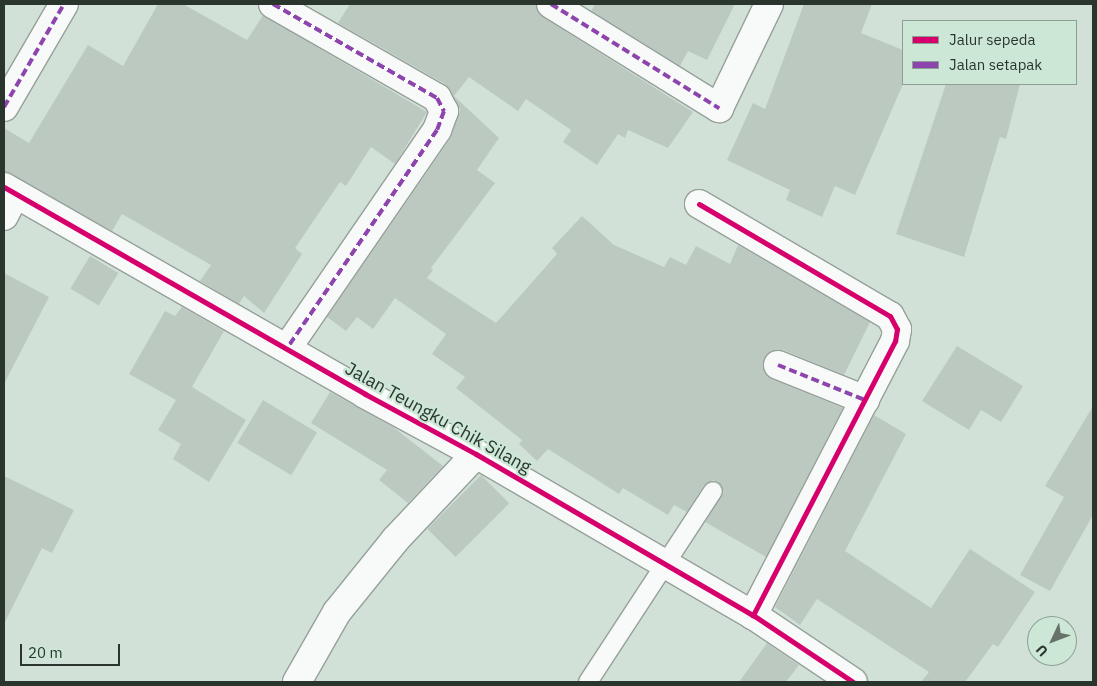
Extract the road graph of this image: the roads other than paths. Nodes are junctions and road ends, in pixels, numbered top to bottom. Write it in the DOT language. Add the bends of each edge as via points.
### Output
graph roads {
  1 [pos="64,4"];
  2 [pos="273,4"];
  3 [pos="551,4"];
  4 [pos="769,4"];
  5 [pos="4,107"];
  6 [pos="8,199"];
  7 [pos="699,204"];
  8 [pos="287,348"];
  9 [pos="778,365"];
  10 [pos="865,400"];
  11 [pos="476,454"];
  12 [pos="713,491"];
  13 [pos="667,565"];
  14 [pos="753,616"];
  15 [pos="296,682"];
  16 [pos="588,682"];
  17 [pos="853,682"];
  1 -- 5 [label="street"];
  2 -- 8 [label="street" via="437,98 444,111 437,130"];
  3 -- 4 [label="street" via="719,108"];
  6 -- 8 [label="street, Jalan Teungku Chik Silang"];
  7 -- 10 [label="street" via="890,316 897,329 895,341"];
  8 -- 11 [label="street, Jalan Teungku Chik Silang"];
  9 -- 10 [label="street"];
  10 -- 14 [label="street"];
  11 -- 13 [label="street, Jalan Teungku Chik Silang"];
  11 -- 15 [label="street" via="396,539 337,612"];
  12 -- 13 [label="lane"];
  13 -- 14 [label="street, Jalan Teungku Chik Silang"];
  13 -- 16 [label="lane"];
  14 -- 17 [label="street, Jalan Teungku Chik Silang"];
}
